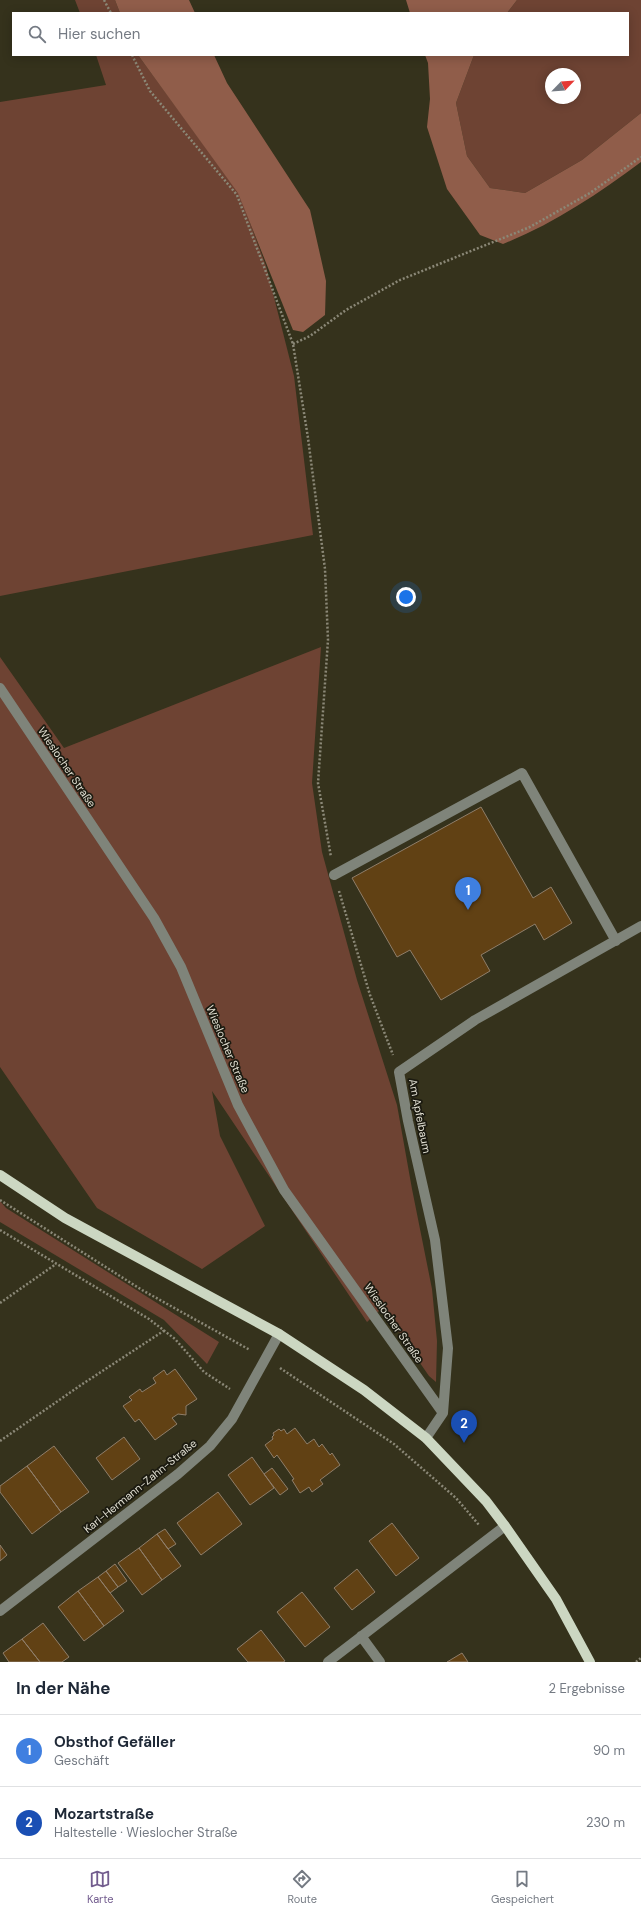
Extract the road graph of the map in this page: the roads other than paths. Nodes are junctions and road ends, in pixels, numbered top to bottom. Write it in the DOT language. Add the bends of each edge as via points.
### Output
graph roads {
  1 [pos="0,688"];
  2 [pos="334,875"];
  3 [pos="641,926"];
  4 [pos="616,941"];
  5 [pos="0,1175"];
  6 [pos="279,1334"];
  7 [pos="443,1413"];
  8 [pos="426,1438"];
  9 [pos="505,1526"];
  10 [pos="0,1611"];
  11 [pos="360,1636"];
  12 [pos="328,1662"];
  13 [pos="380,1662"];
  14 [pos="590,1662"];
  1 -- 7 [label="street, Wieslocher Straße" via="154,918 181,967 238,1105 284,1190"];
  2 -- 4 [label="street" via="522,773"];
  3 -- 4 [label="street, Am Apfelbaum"];
  4 -- 7 [label="street, Am Apfelbaum" via="475,1020 399,1072 435,1240 448,1348"];
  5 -- 6 [label="main road" via="66,1218"];
  6 -- 8 [label="main road" via="364,1390"];
  6 -- 10 [label="street, Karl-Hermann-Zahn-Straße" via="232,1419 210,1446 178,1474"];
  7 -- 8 [label="street, Am Apfelbaum"];
  8 -- 9 [label="main road" via="481,1495"];
  9 -- 11 [label="street"];
  9 -- 14 [label="main road" via="556,1599"];
  11 -- 12 [label="street"];
  11 -- 13 [label="street"];
}
